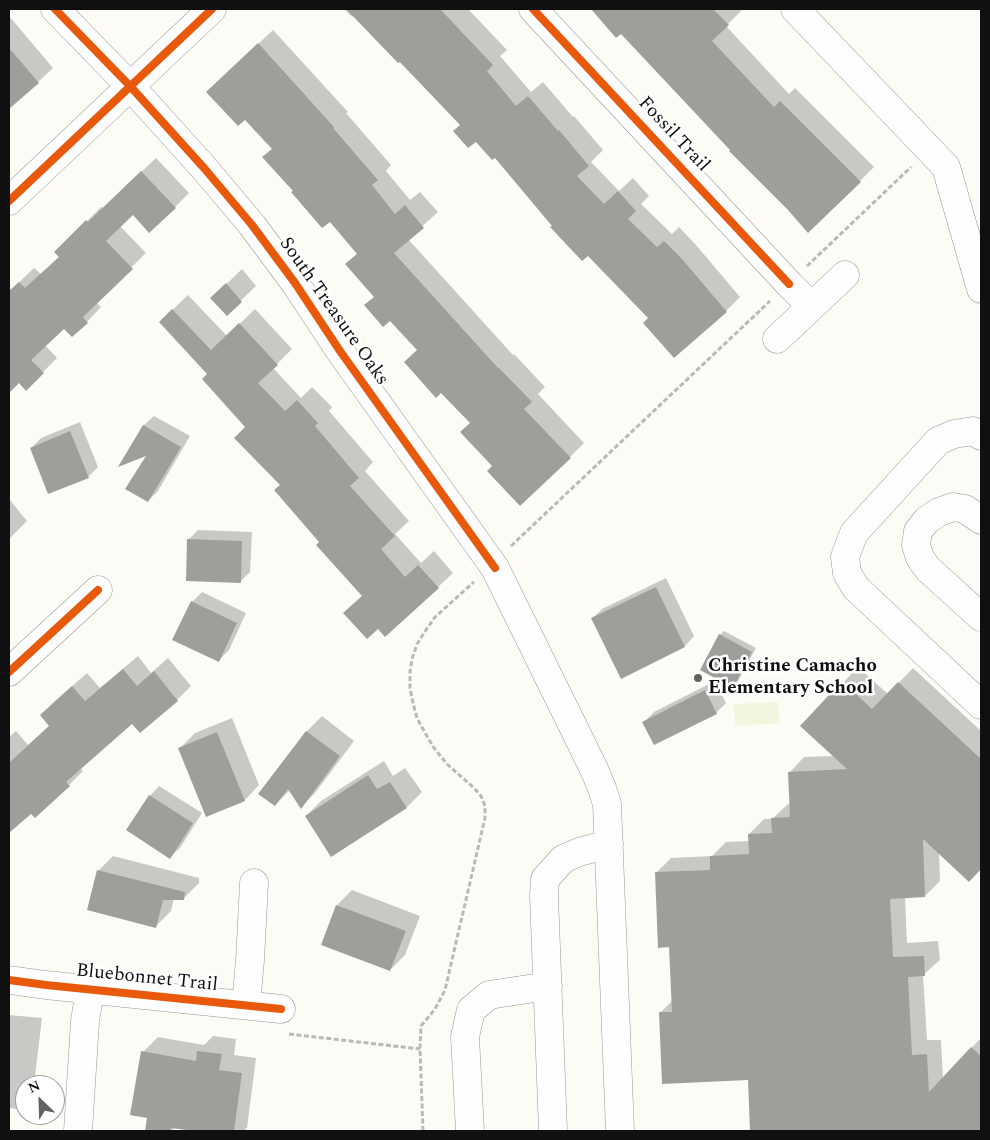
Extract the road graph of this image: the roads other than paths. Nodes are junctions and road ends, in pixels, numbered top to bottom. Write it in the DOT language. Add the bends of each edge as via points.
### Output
graph roads {
  1 [pos="55,9"];
  2 [pos="212,9"];
  3 [pos="533,9"];
  4 [pos="795,9"];
  5 [pos="130,86"];
  6 [pos="9,201"];
  7 [pos="845,275"];
  8 [pos="981,289"];
  9 [pos="811,306"];
  10 [pos="777,339"];
  11 [pos="981,436"];
  12 [pos="981,520"];
  13 [pos="98,590"];
  14 [pos="981,616"];
  15 [pos="9,672"];
  16 [pos="981,705"];
  17 [pos="609,844"];
  18 [pos="254,883"];
  19 [pos="9,980"];
  20 [pos="548,986"];
  21 [pos="90,990"];
  22 [pos="246,1005"];
  23 [pos="285,1022"];
  24 [pos="78,1131"];
  25 [pos="470,1131"];
  26 [pos="553,1131"];
  27 [pos="620,1131"];
  1 -- 5 [label="street, South Treasure Oaks"];
  2 -- 5 [label="street"];
  3 -- 9 [label="street, Fossil Trail"];
  4 -- 8 [label="street" via="946,167"];
  5 -- 6 [label="street"];
  5 -- 17 [label="street, South Treasure Oaks" via="252,225 493,566 602,788 607,804"];
  7 -- 9 [label="street"];
  9 -- 10 [label="street"];
  11 -- 16 [label="street" via="972,431 938,441 854,533 845,557 847,573 856,588"];
  12 -- 14 [label="street" via="965,509 953,507 939,512 918,531 916,545 928,569"];
  13 -- 15 [label="street"];
  17 -- 20 [label="street" via="563,859 545,878"];
  17 -- 27 [label="street, South Treasure Oaks"];
  18 -- 22 [label="street"];
  19 -- 21 [label="street, Bluebonnet Trail"];
  20 -- 25 [label="street" via="489,995 471,1010 465,1037"];
  20 -- 26 [label="street"];
  21 -- 22 [label="street, Bluebonnet Trail"];
  21 -- 24 [label="street"];
  22 -- 23 [label="street, Bluebonnet Trail"];
}
